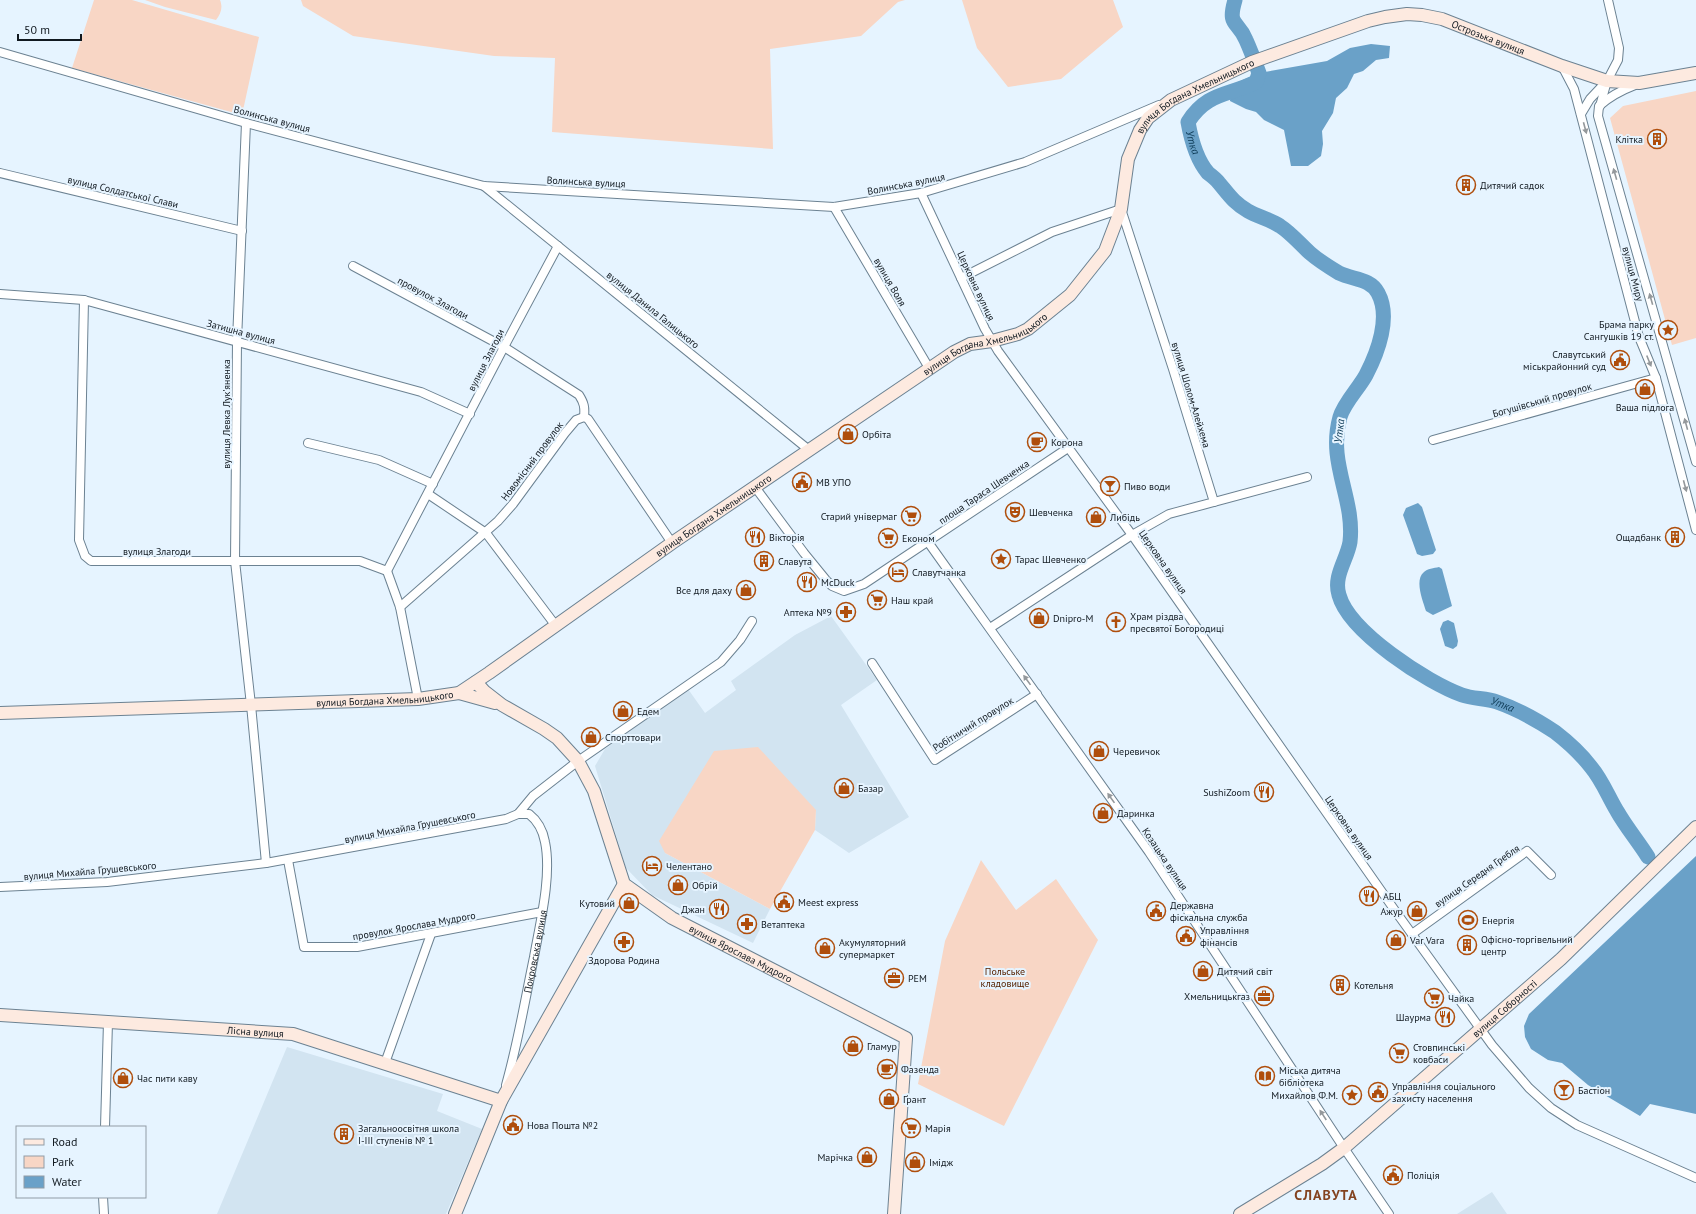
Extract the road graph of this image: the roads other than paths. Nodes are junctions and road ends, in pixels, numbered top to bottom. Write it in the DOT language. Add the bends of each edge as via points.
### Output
graph roads {
  1 [pos="1608,0"];
  2 [pos="1280,51"];
  3 [pos="0,52"];
  4 [pos="1562,66"];
  5 [pos="1696,73"];
  6 [pos="1607,81"];
  7 [pos="1639,83"];
  8 [pos="1171,100"];
  9 [pos="1599,106"];
  10 [pos="1581,114"];
  11 [pos="246,123"];
  12 [pos="0,173"];
  13 [pos="484,186"];
  14 [pos="921,193"];
  15 [pos="834,207"];
  16 [pos="1121,209"];
  17 [pos="242,231"];
  18 [pos="558,246"];
  19 [pos="353,266"];
  20 [pos="961,278"];
  21 [pos="0,294"];
  22 [pos="84,300"];
  23 [pos="237,341"];
  24 [pos="992,341"];
  25 [pos="504,347"];
  26 [pos="929,368"];
  27 [pos="1656,378"];
  28 [pos="470,414"];
  29 [pos="584,417"];
  30 [pos="1433,440"];
  31 [pos="308,443"];
  32 [pos="1068,448"];
  33 [pos="809,450"];
  34 [pos="1696,462"];
  35 [pos="1307,477"];
  36 [pos="433,484"];
  37 [pos="755,487"];
  38 [pos="428,494"];
  39 [pos="1214,502"];
  40 [pos="1696,530"];
  41 [pos="486,533"];
  42 [pos="1132,535"];
  43 [pos="928,542"];
  44 [pos="672,543"];
  45 [pos="235,561"];
  46 [pos="387,572"];
  47 [pos="400,607"];
  48 [pos="752,621"];
  49 [pos="556,626"];
  50 [pos="990,628"];
  51 [pos="872,663"];
  52 [pos="489,673"];
  53 [pos="476,682"];
  54 [pos="459,693"];
  55 [pos="1037,694"];
  56 [pos="418,699"];
  57 [pos="251,705"];
  58 [pos="502,706"];
  59 [pos="0,713"];
  60 [pos="578,761"];
  61 [pos="518,814"];
  62 [pos="1696,827"];
  63 [pos="288,860"];
  64 [pos="266,863"];
  65 [pos="1551,875"];
  66 [pos="624,884"];
  67 [pos="0,887"];
  68 [pos="542,912"];
  69 [pos="432,934"];
  70 [pos="1412,934"];
  71 [pos="0,1015"];
  72 [pos="108,1022"];
  73 [pos="1480,1029"];
  74 [pos="385,1063"];
  75 [pos="501,1101"];
  76 [pos="105,1126"];
  77 [pos="1344,1148"];
  78 [pos="1696,1178"];
  79 [pos="103,1198"];
  80 [pos="104,1214"];
  81 [pos="455,1214"];
  82 [pos="894,1214"];
  83 [pos="1240,1214"];
  84 [pos="1389,1214"];
  1 -- 6 [label="street" via="1620,48 1618,60"];
  2 -- 4 [label="main road, Острозька вулиця" via="1379,18 1406,14 1442,19"];
  2 -- 8 [label="main road, вулиця Богдана Хмельницького"];
  3 -- 11 [label="street, Волинська вулиця"];
  4 -- 6 [label="main road, Острозька вулиця"];
  4 -- 10 [label="street, вулиця Миру" via="1572,82"];
  5 -- 7 [label="main road, Острозька вулиця"];
  6 -- 7 [label="main road, Острозька вулиця"];
  6 -- 9 [label="street, вулиця Миру"];
  6 -- 10 [label="street" via="1590,99"];
  7 -- 9 [label="street"];
  8 -- 14 [label="street, Волинська вулиця" via="1025,162"];
  8 -- 16 [label="main road, вулиця Богдана Хмельницького" via="1148,118 1135,140 1128,159"];
  34 -- 9 [label="street, вулиця Миру, one-way" via="1598,116"];
  10 -- 27 [label="street, вулиця Миру, one-way" via="1639,337"];
  11 -- 13 [label="street, Волинська вулиця"];
  11 -- 17 [label="street, вулиця Левка Лукʼяненка"];
  12 -- 17 [label="street, вулиця Солдатської Слави"];
  13 -- 15 [label="street, Волинська вулиця"];
  13 -- 18 [label="street, вулиця Данила Галицького"];
  14 -- 15 [label="street, Волинська вулиця"];
  14 -- 20 [label="street, Церковна вулиця"];
  15 -- 26 [label="street, вулиця Воля"];
  16 -- 20 [label="street" via="1052,232"];
  16 -- 24 [label="main road, вулиця Богдана Хмельницького" via="1105,251 1070,295 1028,329"];
  16 -- 39 [label="street, вулиця Шолом-Алейхема"];
  17 -- 23 [label="street, вулиця Левка Лукʼяненка"];
  18 -- 25 [label="street, вулиця Злагоди"];
  18 -- 33 [label="street, вулиця Данила Галицького"];
  19 -- 25 [label="street, провулок Злагоди"];
  20 -- 24 [label="street, Церковна вулиця"];
  21 -- 22 [label="street, Затишна вулиця"];
  22 -- 23 [label="street, Затишна вулиця"];
  22 -- 45 [label="street, вулиця Злагоди" via="80,540 85,556 91,562"];
  23 -- 28 [label="street, Затишна вулиця" via="421,392"];
  23 -- 45 [label="street, вулиця Левка Лукʼяненка"];
  24 -- 26 [label="main road, вулиця Богдана Хмельницького" via="962,347"];
  24 -- 32 [label="street, Церковна вулиця"];
  25 -- 28 [label="street, вулиця Злагоди"];
  25 -- 29 [label="street, провулок Злагоди" via="579,395 584,402"];
  26 -- 33 [label="main road, вулиця Богдана Хмельницького"];
  27 -- 30 [label="street, Богушівський провулок"];
  27 -- 40 [label="street, вулиця Миру, one-way"];
  28 -- 36 [label="street, вулиця Злагоди"];
  29 -- 41 [label="street, Новомісний провулок" via="576,420 565,433 513,504"];
  29 -- 44 [label="street" via="588,419"];
  31 -- 36 [label="street" via="379,460"];
  32 -- 42 [label="street, Церковна вулиця"];
  32 -- 43 [label="street, площа Тараса Шевченка"];
  33 -- 37 [label="main road, вулиця Богдана Хмельницького"];
  35 -- 39 [label="street"];
  36 -- 38 [label="street, вулиця Злагоди"];
  37 -- 43 [label="street, площа Тараса Шевченка" via="829,583 844,591 864,584"];
  37 -- 44 [label="main road, вулиця Богдана Хмельницького"];
  38 -- 41 [label="street"];
  38 -- 46 [label="street, вулиця Злагоди"];
  39 -- 42 [label="street" via="1169,514"];
  41 -- 47 [label="street, Новомісний провулок"];
  41 -- 49 [label="street"];
  42 -- 50 [label="street"];
  42 -- 70 [label="street, Церковна вулиця"];
  43 -- 50 [label="street, Козацька вулиця"];
  44 -- 49 [label="main road, вулиця Богдана Хмельницького"];
  45 -- 46 [label="street, вулиця Злагоди" via="360,561"];
  45 -- 57 [label="street, вулиця Левка Лукʼяненка"];
  46 -- 47 [label="street"];
  47 -- 56 [label="street"];
  48 -- 60 [label="street" via="721,662"];
  49 -- 52 [label="main road, вулиця Богдана Хмельницького"];
  55 -- 50 [label="street, Козацька вулиця, one-way"];
  51 -- 55 [label="street, Робітничий провулок" via="935,760"];
  52 -- 53 [label="main road, вулиця Богдана Хмельницького"];
  52 -- 58 [label="main road" via="491,689"];
  53 -- 54 [label="main road, вулиця Богдана Хмельницького"];
  53 -- 58 [label="main road"];
  54 -- 56 [label="main road, вулиця Богдана Хмельницького"];
  54 -- 58 [label="main road"];
  77 -- 55 [label="street, Козацька вулиця, one-way" via="1149,852"];
  56 -- 57 [label="main road, вулиця Богдана Хмельницького"];
  57 -- 59 [label="main road, вулиця Богдана Хмельницького"];
  57 -- 64 [label="street, вулиця Левка Лукʼяненка"];
  58 -- 60 [label="main road" via="548,732"];
  60 -- 61 [label="street" via="533,796"];
  60 -- 66 [label="main road" via="594,791"];
  61 -- 63 [label="street, вулиця Михайла Грушевського" via="506,819"];
  61 -- 68 [label="street, Покровська вулиця" via="529,814 536,820 546,842"];
  62 -- 73 [label="main road, вулиця Соборності" via="1562,959"];
  63 -- 64 [label="street, вулиця Михайла Грушевського"];
  63 -- 69 [label="street, провулок Ярослава Мудрого" via="304,947 357,947"];
  64 -- 67 [label="street, вулиця Михайла Грушевського" via="107,882"];
  65 -- 70 [label="street, вулиця Середня Гребля" via="1527,851"];
  66 -- 75 [label="main road, Покровська вулиця"];
  66 -- 82 [label="main road, вулиця Ярослава Мудрого" via="672,918 906,1038"];
  68 -- 69 [label="street, провулок Ярослава Мудрого"];
  68 -- 75 [label="street, Покровська вулиця" via="515,1054"];
  69 -- 74 [label="street"];
  70 -- 73 [label="street, Церковна вулиця"];
  71 -- 72 [label="main road, Лісна вулиця"];
  72 -- 74 [label="main road, Лісна вулиця" via="293,1034"];
  72 -- 76 [label="street"];
  73 -- 77 [label="main road, вулиця Соборності"];
  73 -- 78 [label="street, Церковна вулиця" via="1529,1088 1551,1108 1577,1125"];
  74 -- 75 [label="main road, Лісна вулиця"];
  75 -- 81 [label="main road, Покровська вулиця"];
  77 -- 83 [label="main road, вулиця Соборності"];
  77 -- 84 [label="street, Козацька вулиця"];
  79 -- 80 [label="street"];
}
